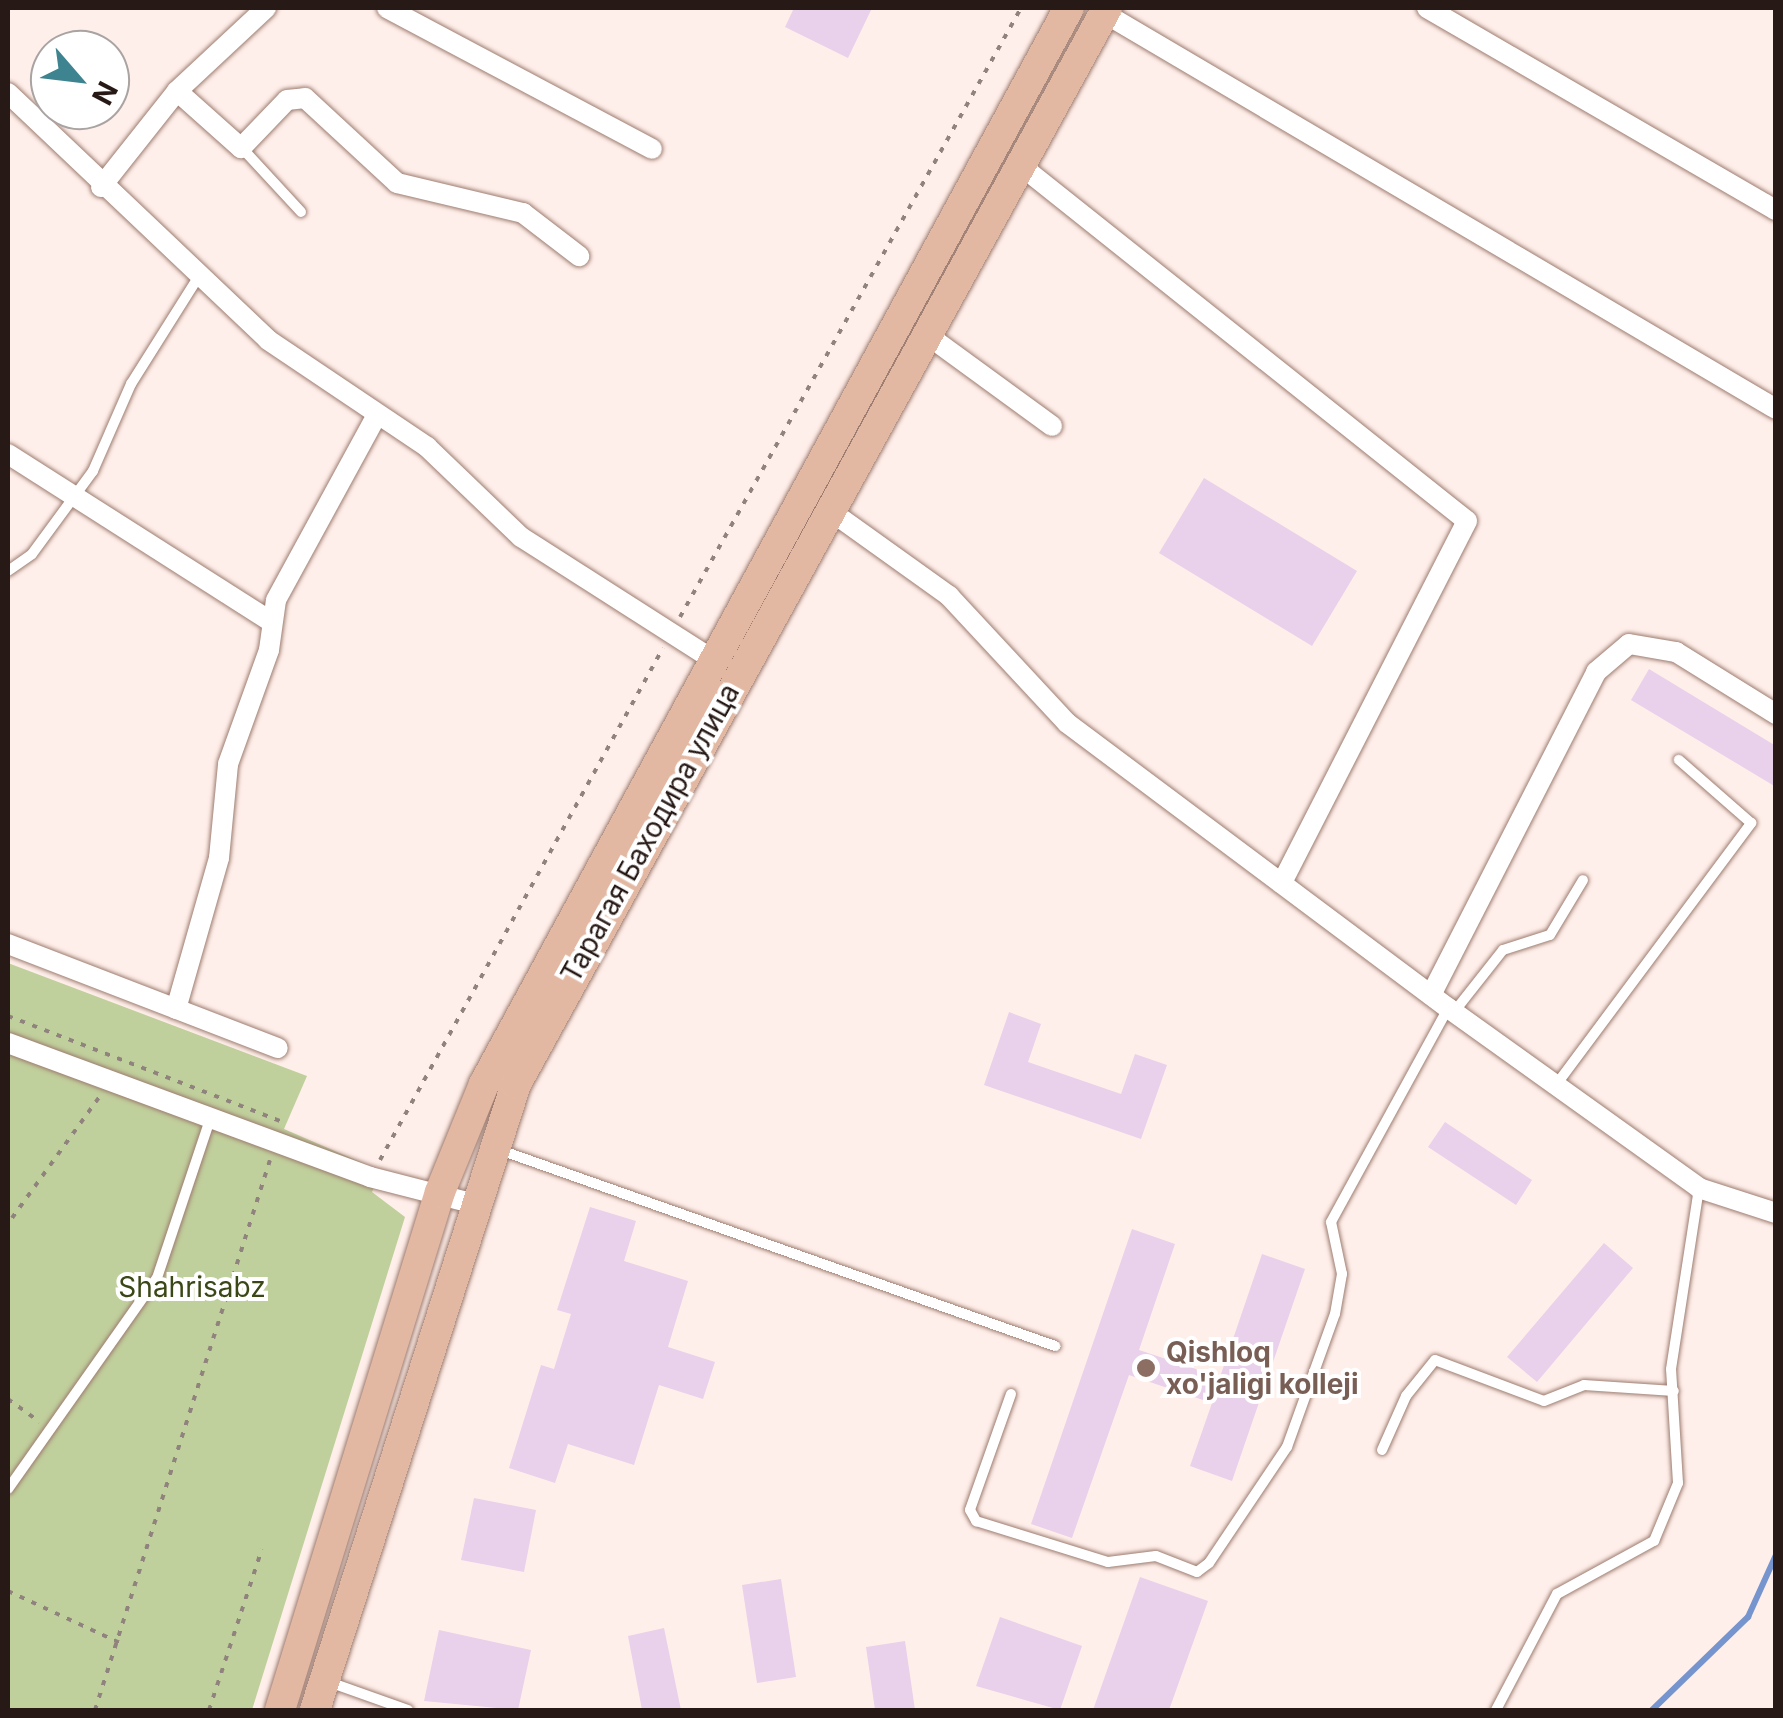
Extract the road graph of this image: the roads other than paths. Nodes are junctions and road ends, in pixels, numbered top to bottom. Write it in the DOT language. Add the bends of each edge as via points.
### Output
graph roads {
  1 [pos="266,8"];
  2 [pos="387,8"];
  3 [pos="1069,8"];
  4 [pos="1428,8"];
  5 [pos="1105,10"];
  6 [pos="8,92"];
  7 [pos="177,92"];
  8 [pos="241,148"];
  9 [pos="652,149"];
  10 [pos="1020,165"];
  11 [pos="101,186"];
  12 [pos="1776,210"];
  13 [pos="301,212"];
  14 [pos="579,256"];
  15 [pos="201,273"];
  16 [pos="926,334"];
  17 [pos="1776,408"];
  18 [pos="377,415"];
  19 [pos="1052,426"];
  20 [pos="8,454"];
  21 [pos="74,493"];
  22 [pos="829,510"];
  23 [pos="8,571"];
  24 [pos="270,621"];
  25 [pos="712,659"];
  26 [pos="1776,714"];
  27 [pos="1679,760"];
  28 [pos="1584,880"];
  29 [pos="1282,882"];
  30 [pos="8,944"];
  31 [pos="1444,1005"];
  32 [pos="176,1009"];
  33 [pos="8,1043"];
  34 [pos="278,1048"];
  35 [pos="1556,1085"];
  36 [pos="210,1120"];
  37 [pos="491,1146"];
  38 [pos="1699,1188"];
  39 [pos="440,1192"];
  40 [pos="471,1203"];
  41 [pos="1776,1213"];
  42 [pos="1055,1346"];
  43 [pos="1674,1391"];
  44 [pos="1011,1394"];
  45 [pos="1382,1450"];
  46 [pos="8,1489"];
  47 [pos="325,1681"];
  48 [pos="280,1710"];
  49 [pos="315,1710"];
  50 [pos="408,1710"];
  51 [pos="1496,1710"];
  1 -- 7 [label="street"];
  2 -- 9 [label="street"];
  3 -- 25 [label="main road, Тарагая Баходира улица"];
  4 -- 12 [label="street"];
  5 -- 10 [label="main road, Тарагая Баходира улица"];
  5 -- 17 [label="street"];
  6 -- 11 [label="street"];
  7 -- 8 [label="street"];
  7 -- 11 [label="street"];
  8 -- 13 [label="lane"];
  8 -- 14 [label="street" via="287,100 305,98 398,183 523,213"];
  10 -- 16 [label="main road, Тарагая Баходира улица"];
  10 -- 29 [label="street" via="1467,521"];
  11 -- 15 [label="street"];
  15 -- 18 [label="street" via="268,340"];
  15 -- 21 [label="lane"];
  16 -- 19 [label="street"];
  16 -- 22 [label="main road, Тарагая Баходира улица"];
  18 -- 24 [label="street"];
  18 -- 25 [label="street" via="427,448 521,537"];
  20 -- 21 [label="street"];
  21 -- 23 [label="lane" via="32,554"];
  21 -- 24 [label="street"];
  22 -- 29 [label="street" via="950,596 1067,723"];
  22 -- 37 [label="main road, Тарагая Баходира улица" via="559,998"];
  24 -- 32 [label="street" via="269,650 228,764 219,858"];
  25 -- 39 [label="main road, Тарагая Баходира улица" via="536,979"];
  26 -- 31 [label="street" via="1676,652 1628,644 1596,672"];
  27 -- 35 [label="lane" via="1751,823"];
  28 -- 31 [label="lane" via="1550,935 1503,950"];
  29 -- 31 [label="street"];
  30 -- 32 [label="street"];
  31 -- 35 [label="street"];
  31 -- 44 [label="lane" via="1424,1067 1331,1222 1342,1274 1287,1447 1209,1563 1197,1572 1156,1556 1108,1562 976,1521 970,1510"];
  32 -- 34 [label="street"];
  33 -- 36 [label="street"];
  35 -- 38 [label="street"];
  36 -- 39 [label="street" via="370,1177"];
  36 -- 46 [label="lane" via="157,1278"];
  37 -- 40 [label="main road, Тарагая Баходира улица"];
  37 -- 42 [label="lane"];
  38 -- 41 [label="street"];
  38 -- 43 [label="lane"];
  39 -- 40 [label="street"];
  39 -- 48 [label="main road, Тарагая Баходира улица"];
  40 -- 47 [label="main road, Тарагая Баходира улица"];
  43 -- 45 [label="lane" via="1584,1385 1544,1401 1435,1360 1406,1396"];
  43 -- 51 [label="lane" via="1678,1482 1654,1541 1557,1594"];
  47 -- 49 [label="main road, Тарагая Баходира улица"];
  47 -- 50 [label="lane"];
}
